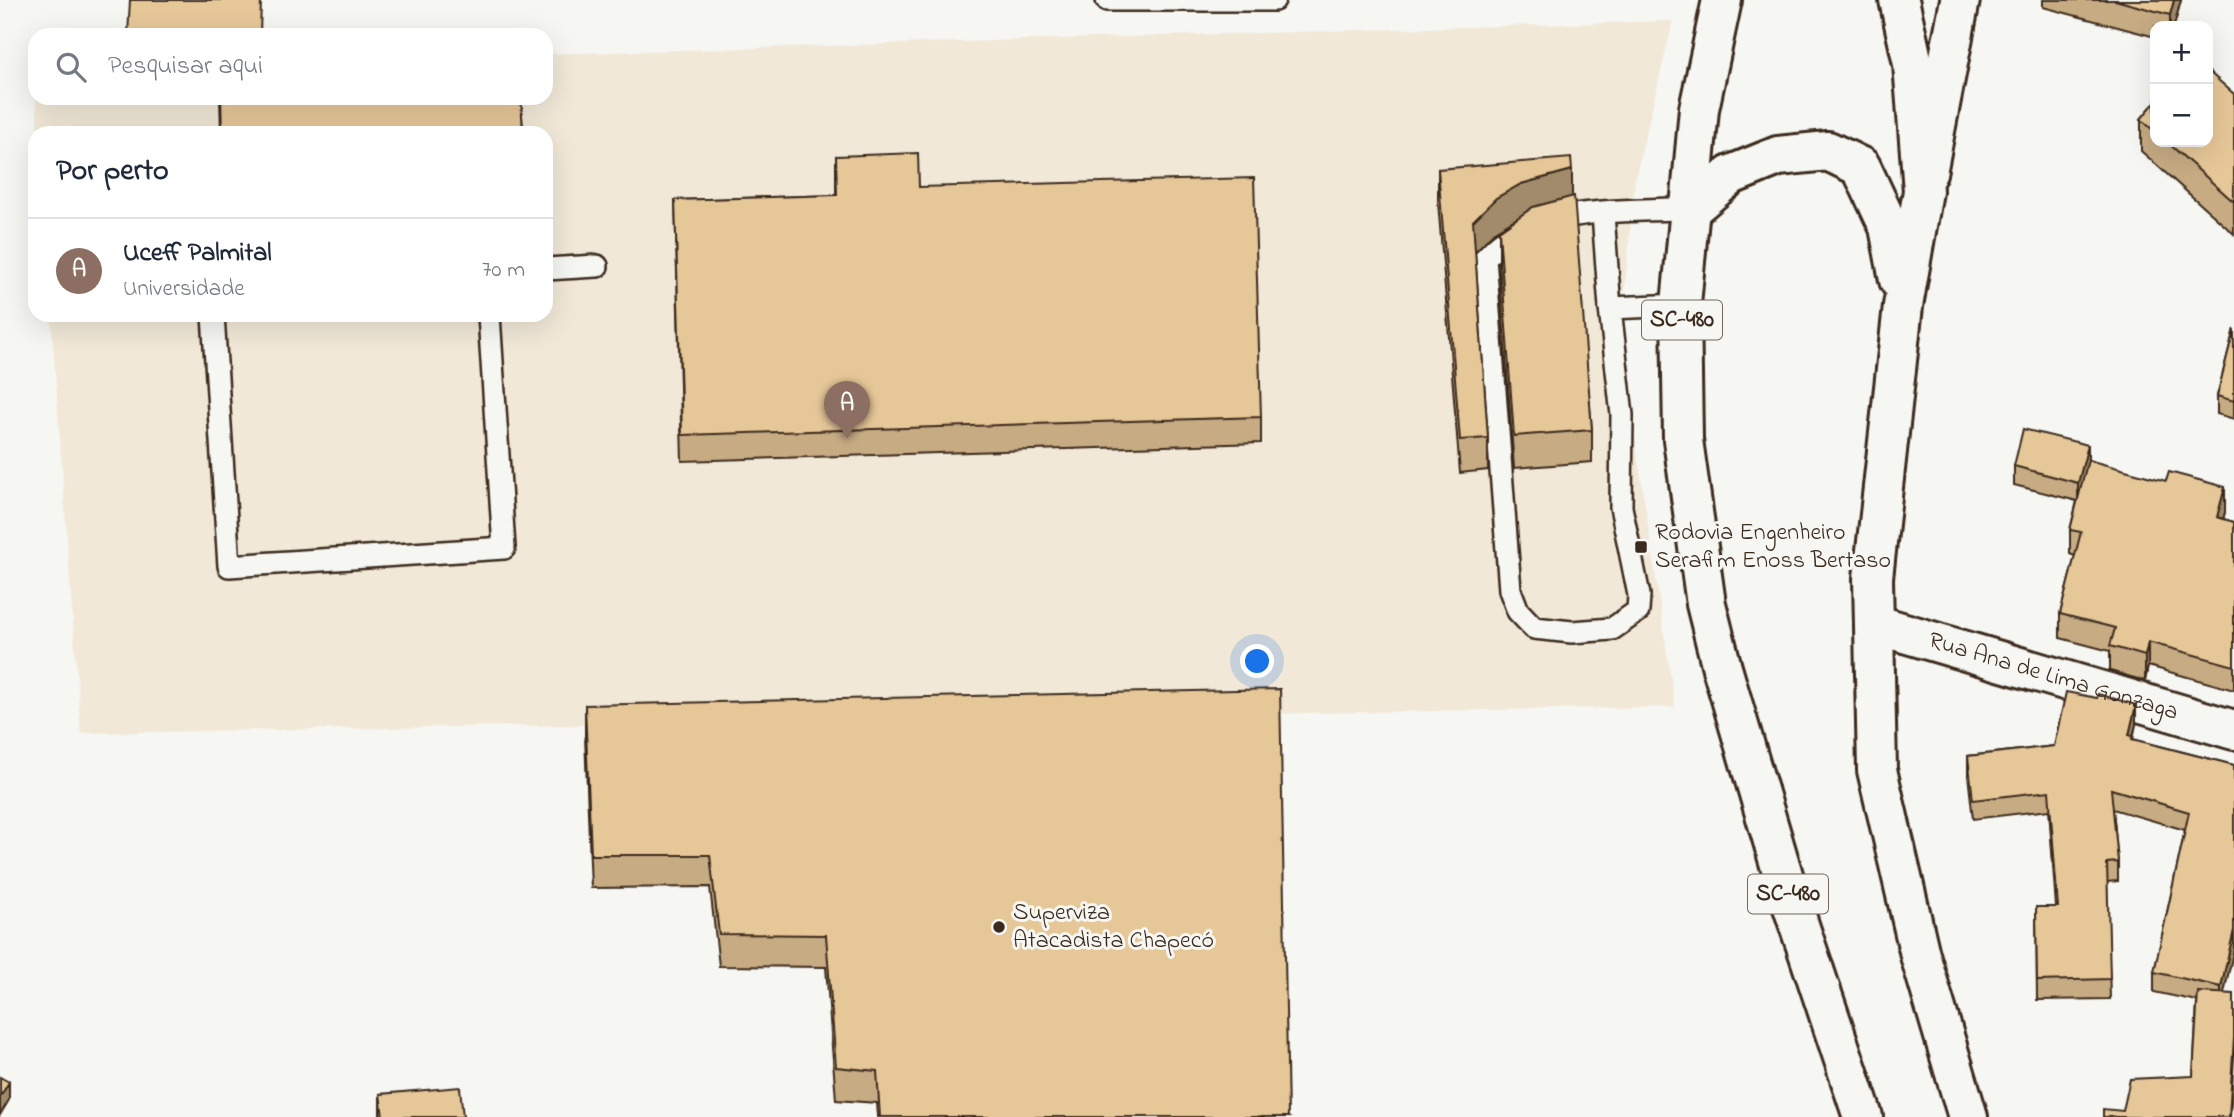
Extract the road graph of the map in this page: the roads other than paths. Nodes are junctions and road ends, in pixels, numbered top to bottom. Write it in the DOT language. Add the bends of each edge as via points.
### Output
graph roads {
  1 [pos="1107,0"];
  2 [pos="1274,0"];
  3 [pos="1723,0"];
  4 [pos="1899,0"];
  5 [pos="1960,0"];
  6 [pos="1923,191"];
  7 [pos="1692,208"];
  8 [pos="1603,214"];
  9 [pos="597,266"];
  10 [pos="553,269"];
  11 [pos="1682,305"];
  12 [pos="1903,306"];
  13 [pos="1610,309"];
  14 [pos="213,322"];
  15 [pos="489,322"];
  16 [pos="1874,624"];
  17 [pos="2234,730"];
  18 [pos="1864,1117"];
  19 [pos="1968,1117"];
  1 -- 2 [label="lane"];
  3 -- 7 [label="main road, SC-480" via="1699,109"];
  4 -- 6 [label="main road" via="1913,64"];
  5 -- 6 [label="main road"];
  6 -- 12 [label="main road"];
  7 -- 8 [label="lane"];
  7 -- 11 [label="main road, SC-480"];
  7 -- 12 [label="main road" via="1731,176 1778,156 1828,151 1861,167 1889,228"];
  8 -- 13 [label="lane"];
  8 -- 13 [label="lane" via="1544,220 1511,234 1485,258 1510,590 1518,611 1534,628 1572,632 1612,629 1638,611 1639,595 1621,507 1622,415"];
  9 -- 10 [label="lane"];
  11 -- 13 [label="lane"];
  11 -- 18 [label="main road, SC-480" via="1684,440 1706,604 1772,842"];
  12 -- 16 [label="main road" via="1873,578"];
  14 -- 15 [label="lane" via="229,566 504,548"];
  16 -- 17 [label="main road, Rua Ana de Lima Gonzaga"];
  16 -- 19 [label="main road" via="1877,770 1920,956"];
}
